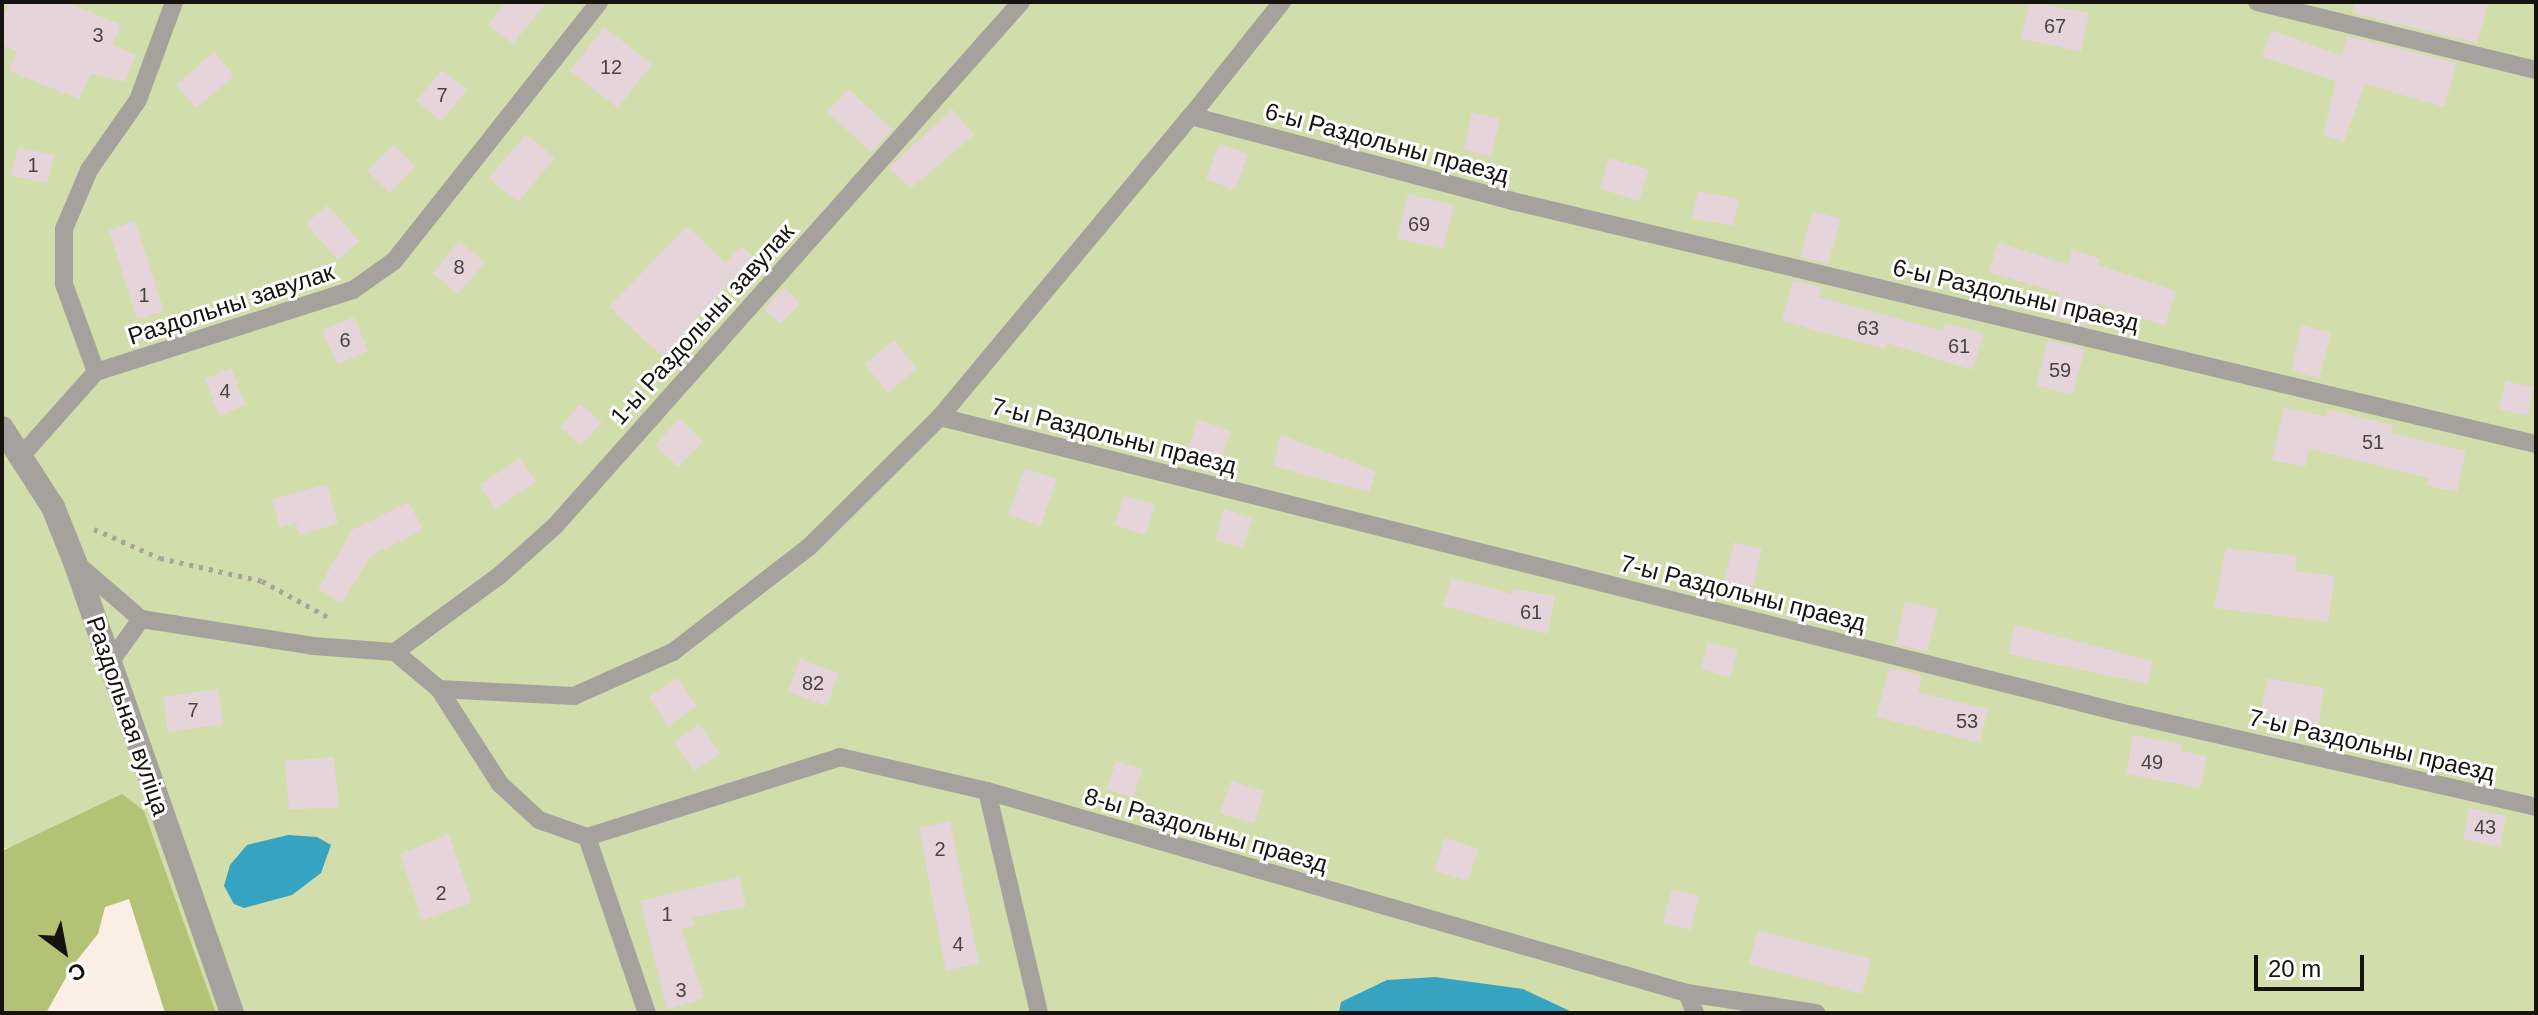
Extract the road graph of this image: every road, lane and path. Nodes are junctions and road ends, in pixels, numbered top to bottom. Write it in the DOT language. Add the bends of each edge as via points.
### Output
graph roads {
  1 [pos="174,2"];
  2 [pos="599,2"];
  3 [pos="1021,2"];
  4 [pos="1282,2"];
  5 [pos="2257,2"];
  6 [pos="2536,70"];
  7 [pos="1191,116"];
  8 [pos="96,372"];
  9 [pos="940,417"];
  10 [pos="2,428"];
  11 [pos="2536,444"];
  12 [pos="22,455"];
  13 [pos="53,507"];
  14 [pos="75,562"];
  15 [pos="141,619"];
  16 [pos="342,624"];
  17 [pos="395,652"];
  18 [pos="108,665"];
  19 [pos="439,689"];
  20 [pos="987,791"];
  21 [pos="2536,807"];
  22 [pos="587,837"];
  23 [pos="1687,993"];
  24 [pos="232,1013"];
  25 [pos="647,1013"];
  26 [pos="1039,1013"];
  27 [pos="1695,1013"];
  28 [pos="1816,1013"];
  1 -- 8 [label="lane" via="138,100 89,170 64,229 64,284"];
  2 -- 8 [label="lane, Раздольны завулак" via="394,261 353,290"];
  3 -- 17 [label="lane, 1-ы Раздольны завулак" via="555,526 499,576"];
  4 -- 7 [label="lane"];
  5 -- 6 [label="lane"];
  7 -- 9 [label="lane"];
  7 -- 11 [label="lane, 6-ы Раздольны праезд" via="1512,201"];
  8 -- 12 [label="lane"];
  9 -- 19 [label="lane" via="809,547 673,652 574,696"];
  9 -- 21 [label="lane, 7-ы Раздольны праезд" via="2123,713"];
  10 -- 12 [label="street, Раздольная вуліца"];
  12 -- 13 [label="street, Раздольная вуліца"];
  13 -- 14 [label="street, Раздольная вуліца"];
  13 -- 16 [label="path" via="160,558 262,581"];
  14 -- 15 [label="lane"];
  14 -- 18 [label="street, Раздольная вуліца"];
  15 -- 17 [label="lane" via="313,646"];
  15 -- 18 [label="lane"];
  17 -- 19 [label="lane"];
  18 -- 24 [label="street, Раздольная вуліца"];
  19 -- 22 [label="lane" via="500,784 539,820"];
  20 -- 22 [label="lane, 8-ы Раздольны праезд" via="840,757"];
  20 -- 23 [label="lane, 8-ы Раздольны праезд"];
  20 -- 26 [label="lane"];
  22 -- 25 [label="lane"];
  23 -- 27 [label="lane"];
  23 -- 28 [label="lane, 8-ы Раздольны праезд"];
}
